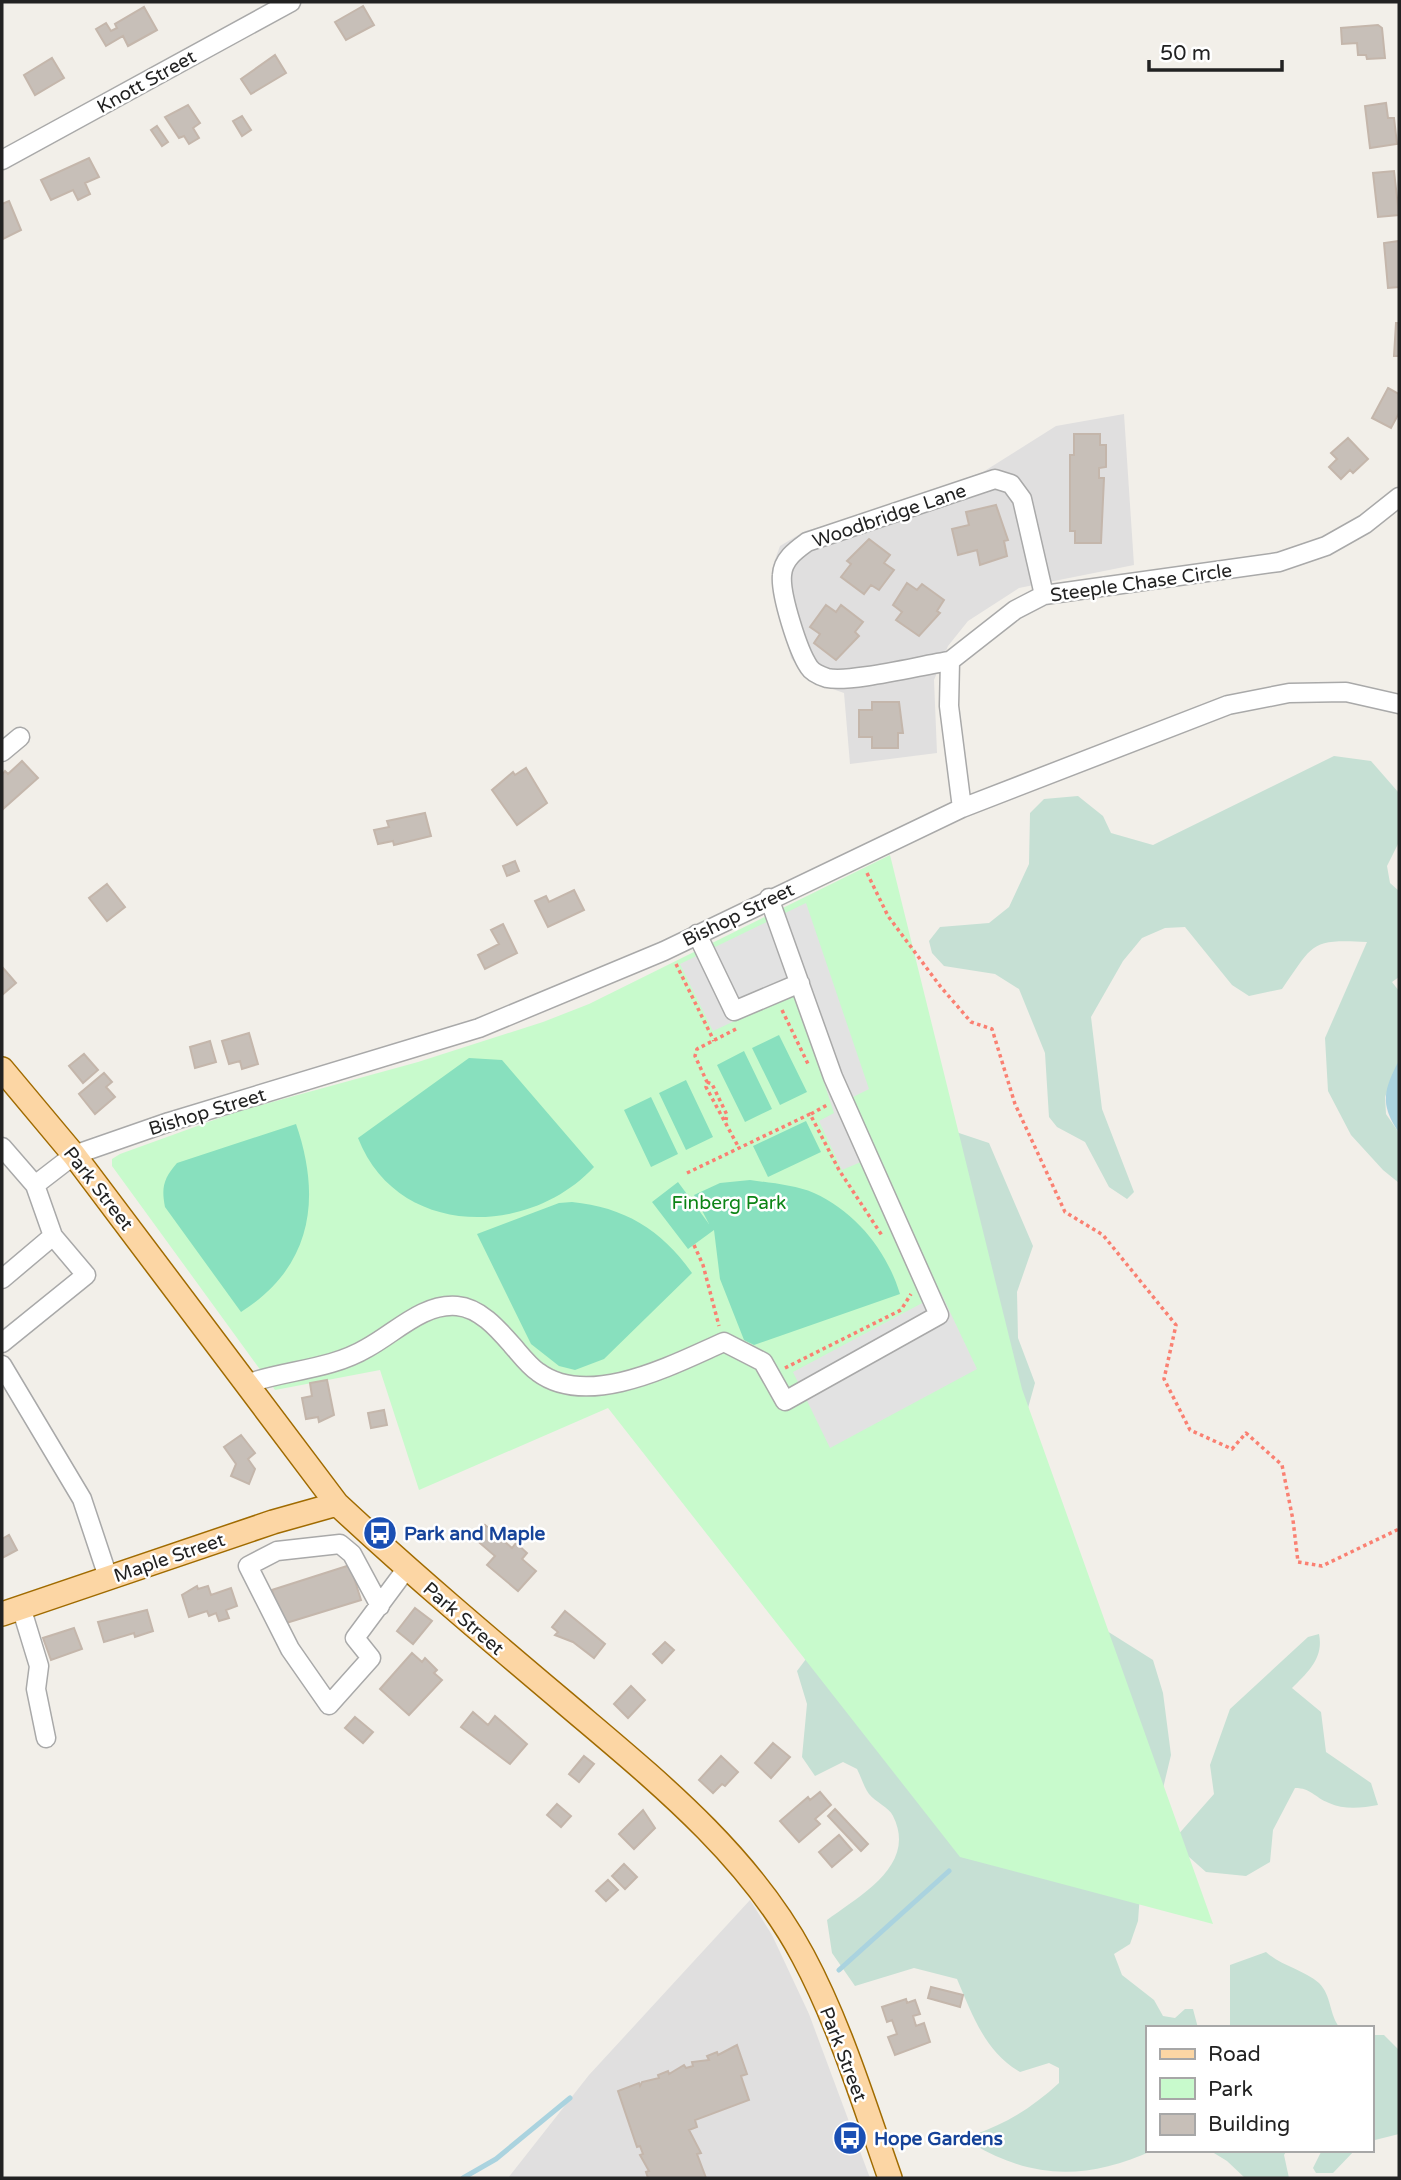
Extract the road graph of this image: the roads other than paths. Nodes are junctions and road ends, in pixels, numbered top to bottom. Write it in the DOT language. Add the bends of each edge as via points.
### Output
graph roads {
  1 [pos="291,2"];
  2 [pos="2,160"];
  3 [pos="1399,497"];
  4 [pos="1044,595"];
  5 [pos="950,661"];
  6 [pos="1399,704"];
  7 [pos="20,737"];
  8 [pos="2,752"];
  9 [pos="962,808"];
  10 [pos="769,898"];
  11 [pos="696,934"];
  12 [pos="800,983"];
  13 [pos="2,1069"];
  14 [pos="2,1147"];
  15 [pos="74,1155"];
  16 [pos="35,1185"];
  17 [pos="53,1236"];
  18 [pos="2,1279"];
  19 [pos="2,1343"];
  20 [pos="2,1365"];
  21 [pos="246,1384"];
  22 [pos="337,1504"];
  23 [pos="407,1568"];
  24 [pos="108,1577"];
  25 [pos="380,1606"];
  26 [pos="12,1611"];
  27 [pos="46,1738"];
  28 [pos="890,2178"];
  1 -- 2 [label="street, Knott Street"];
  3 -- 4 [label="street, Steeple Chase Circle" via="1326,546 1279,562"];
  4 -- 5 [label="street, Steeple Chase Circle" via="1015,610"];
  4 -- 5 [label="street, Woodbridge Lane" via="1022,499 1011,484 995,480 807,542 790,555 782,574 785,600 811,670 848,679"];
  5 -- 9 [label="street" via="949,706"];
  6 -- 9 [label="street, Bishop Street" via="1346,692 1289,692 1228,705"];
  7 -- 8 [label="street"];
  9 -- 10 [label="street, Bishop Street"];
  10 -- 11 [label="street, Bishop Street"];
  10 -- 12 [label="street"];
  11 -- 12 [label="street" via="734,1011"];
  11 -- 15 [label="street, Bishop Street" via="479,1028"];
  12 -- 21 [label="street" via="867,1157 939,1315 785,1401 763,1362 724,1342 640,1378 600,1384 540,1374 495,1326 480,1314 456,1306 416,1317 367,1349 335,1362"];
  13 -- 15 [label="main road, Park Street"];
  14 -- 16 [label="street"];
  15 -- 16 [label="street, Bishop Street"];
  15 -- 21 [label="main road, Park Street"];
  16 -- 17 [label="street"];
  17 -- 18 [label="street"];
  17 -- 19 [label="street" via="86,1275"];
  20 -- 24 [label="street" via="82,1499"];
  21 -- 22 [label="main road, Park Street"];
  22 -- 23 [label="main road, Park Street"];
  22 -- 24 [label="main road, Maple Street"];
  23 -- 25 [label="street"];
  23 -- 28 [label="main road, Park Street" via="618,1748 716,1839 763,1895 803,1956"];
  24 -- 26 [label="main road, Maple Street"];
  25 -- 25 [label="street" via="352,1554 340,1544 277,1551 248,1566 290,1649 330,1705 371,1658 355,1638"];
  26 -- 27 [label="street" via="39,1666 36,1689"];
}
